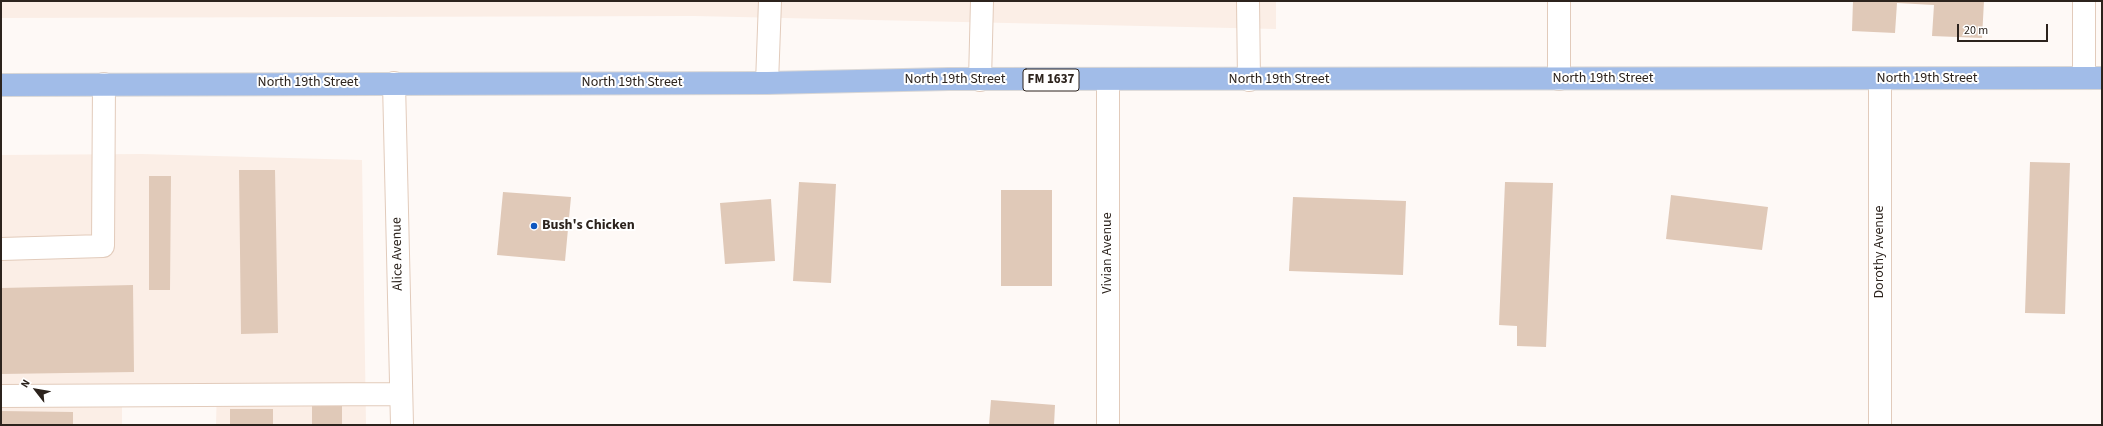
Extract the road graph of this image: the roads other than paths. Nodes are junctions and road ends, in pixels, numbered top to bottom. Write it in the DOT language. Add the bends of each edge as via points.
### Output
graph roads {
  1 [pos="770,1"];
  2 [pos="982,1"];
  3 [pos="1248,1"];
  4 [pos="1559,1"];
  5 [pos="2084,1"];
  6 [pos="2093,78"];
  7 [pos="1559,79"];
  8 [pos="1880,79"];
  9 [pos="980,80"];
  10 [pos="1108,80"];
  11 [pos="1249,80"];
  12 [pos="394,83"];
  13 [pos="767,83"];
  14 [pos="104,84"];
  15 [pos="1,85"];
  16 [pos="1,249"];
  17 [pos="401,394"];
  18 [pos="1,396"];
  19 [pos="402,425"];
  20 [pos="1108,425"];
  21 [pos="1880,425"];
  1 -- 13 [label="street"];
  2 -- 9 [label="street"];
  3 -- 11 [label="street"];
  4 -- 7 [label="street"];
  5 -- 6 [label="street"];
  6 -- 8 [label="main road, North 19th Street / FM 1637"];
  7 -- 8 [label="main road, North 19th Street / FM 1637"];
  7 -- 11 [label="main road, North 19th Street / FM 1637"];
  8 -- 21 [label="street, Dorothy Avenue"];
  9 -- 10 [label="main road, North 19th Street / FM 1637"];
  9 -- 13 [label="main road, North 19th Street / FM 1637"];
  10 -- 11 [label="main road, North 19th Street / FM 1637"];
  10 -- 20 [label="street, Vivian Avenue"];
  12 -- 13 [label="main road, North 19th Street / FM 1637"];
  12 -- 14 [label="main road, North 19th Street / FM 1637"];
  12 -- 17 [label="street, Alice Avenue"];
  14 -- 15 [label="main road, North 19th Street / FM 1637"];
  14 -- 16 [label="street" via="103,246"];
  17 -- 18 [label="street"];
  17 -- 19 [label="street, Alice Avenue"];
}
